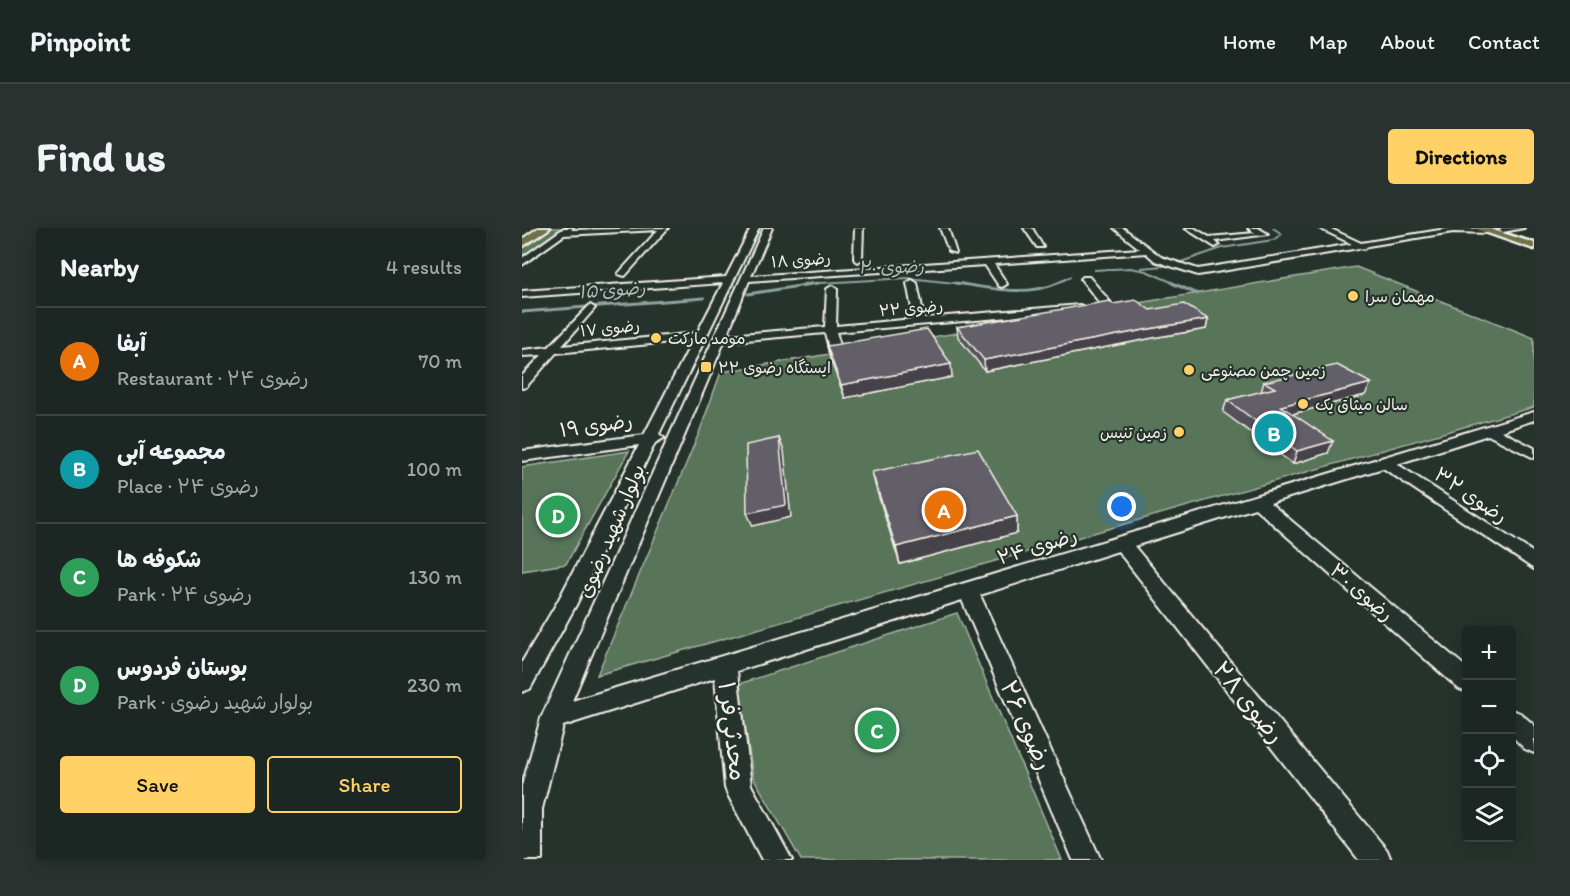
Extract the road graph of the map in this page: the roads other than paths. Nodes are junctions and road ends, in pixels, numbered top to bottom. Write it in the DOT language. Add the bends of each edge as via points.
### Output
graph roads {
  1 [pos="545,228"];
  2 [pos="664,228"];
  3 [pos="755,228"];
  4 [pos="768,228"];
  5 [pos="859,228"];
  6 [pos="944,228"];
  7 [pos="1028,228"];
  8 [pos="1118,228"];
  9 [pos="1189,228"];
  10 [pos="1252,228"];
  11 [pos="1323,228"];
  12 [pos="1478,228"];
  13 [pos="1520,228"];
  14 [pos="1455,229"];
  15 [pos="1496,230"];
  16 [pos="566,231"];
  17 [pos="1398,231"];
  18 [pos="1414,237"];
  19 [pos="1207,240"];
  20 [pos="1534,240"];
  21 [pos="522,244"];
  22 [pos="1040,245"];
  23 [pos="1215,245"];
  24 [pos="1534,246"];
  25 [pos="1364,247"];
  26 [pos="953,251"];
  27 [pos="1146,251"];
  28 [pos="858,259"];
  29 [pos="522,262"];
  30 [pos="988,262"];
  31 [pos="622,274"];
  32 [pos="1086,279"];
  33 [pos="737,280"];
  34 [pos="912,283"];
  35 [pos="1002,284"];
  36 [pos="832,289"];
  37 [pos="522,294"];
  38 [pos="590,308"];
  39 [pos="920,323"];
  40 [pos="830,330"];
  41 [pos="709,338"];
  42 [pos="554,350"];
  43 [pos="836,352"];
  44 [pos="522,353"];
  45 [pos="522,384"];
  46 [pos="1534,416"];
  47 [pos="1489,430"];
  48 [pos="675,436"];
  49 [pos="649,439"];
  50 [pos="1534,454"];
  51 [pos="522,456"];
  52 [pos="1384,462"];
  53 [pos="1257,501"];
  54 [pos="1121,543"];
  55 [pos="1534,562"];
  56 [pos="968,591"];
  57 [pos="725,665"];
  58 [pos="1465,680"];
  59 [pos="522,682"];
  60 [pos="553,718"];
  61 [pos="1516,725"];
  62 [pos="1534,741"];
  63 [pos="528,860"];
  64 [pos="778,860"];
  65 [pos="1087,860"];
  66 [pos="1377,860"];
  1 -- 21 [label="highway"];
  2 -- 16 [label="street"];
  2 -- 31 [label="street"];
  3 -- 33 [label="street, بولوار شهید رضوی"];
  4 -- 33 [label="street, بولوار شهید رضوی"];
  5 -- 28 [label="street"];
  6 -- 26 [label="street"];
  7 -- 22 [label="street"];
  8 -- 27 [label="street"];
  9 -- 19 [label="street"];
  10 -- 19 [label="street" via="1264,234"];
  11 -- 25 [label="street"];
  12 -- 15 [label="main road"];
  13 -- 15 [label="street"];
  14 -- 15 [label="street"];
  14 -- 18 [label="street"];
  15 -- 20 [label="main road"];
  15 -- 24 [label="main road"];
  16 -- 29 [label="street"];
  17 -- 18 [label="street"];
  18 -- 25 [label="street"];
  19 -- 23 [label="street"];
  25 -- 27 [label="street" via="1198,272 1158,260"];
  27 -- 30 [label="street, رضوی ۱۸" via="1069,260"];
  30 -- 33 [label="street, رضوی ۱۸"];
  30 -- 35 [label="street"];
  32 -- 39 [label="street, رضوی ۲۲" via="1107,305 1012,309"];
  33 -- 37 [label="street, رضوی ۱۸"];
  33 -- 41 [label="street, بولوار شهید رضوی"];
  34 -- 39 [label="street"];
  36 -- 40 [label="street"];
  38 -- 42 [label="street"];
  39 -- 40 [label="street, رضوی ۲۲"];
  40 -- 41 [label="street, رضوی ۲۲"];
  40 -- 43 [label="street"];
  41 -- 42 [label="street, رضوی ۱۷"];
  41 -- 48 [label="street, بولوار شهید رضوی"];
  41 -- 49 [label="street, بولوار شهید رضوی"];
  42 -- 44 [label="street, رضوی ۱۷"];
  42 -- 45 [label="street"];
  46 -- 47 [label="street, رضوی ۲۴"];
  47 -- 50 [label="street"];
  47 -- 52 [label="street, رضوی ۲۴"];
  48 -- 49 [label="street, رضوی ۱۹"];
  48 -- 60 [label="street, بولوار شهید رضوی"];
  49 -- 51 [label="street, رضوی ۱۹"];
  49 -- 59 [label="street, بولوار شهید رضوی" via="566,606"];
  52 -- 53 [label="street, رضوی ۲۴"];
  52 -- 55 [label="street, رضوی ۳۲"];
  53 -- 54 [label="street, رضوی ۲۴"];
  53 -- 58 [label="street, رضوی ۳۰"];
  54 -- 56 [label="street, رضوی ۲۴"];
  54 -- 66 [label="street, رضوی ۲۸"];
  56 -- 57 [label="street, رضوی ۲۴"];
  56 -- 65 [label="street, رضوی ۲۶"];
  57 -- 60 [label="street, رضوی ۲۴"];
  57 -- 64 [label="street, محدثی‌فر ۱" via="738,788"];
  60 -- 63 [label="street, بولوار شهید رضوی" via="529,809"];
  61 -- 62 [label="street"];
}
